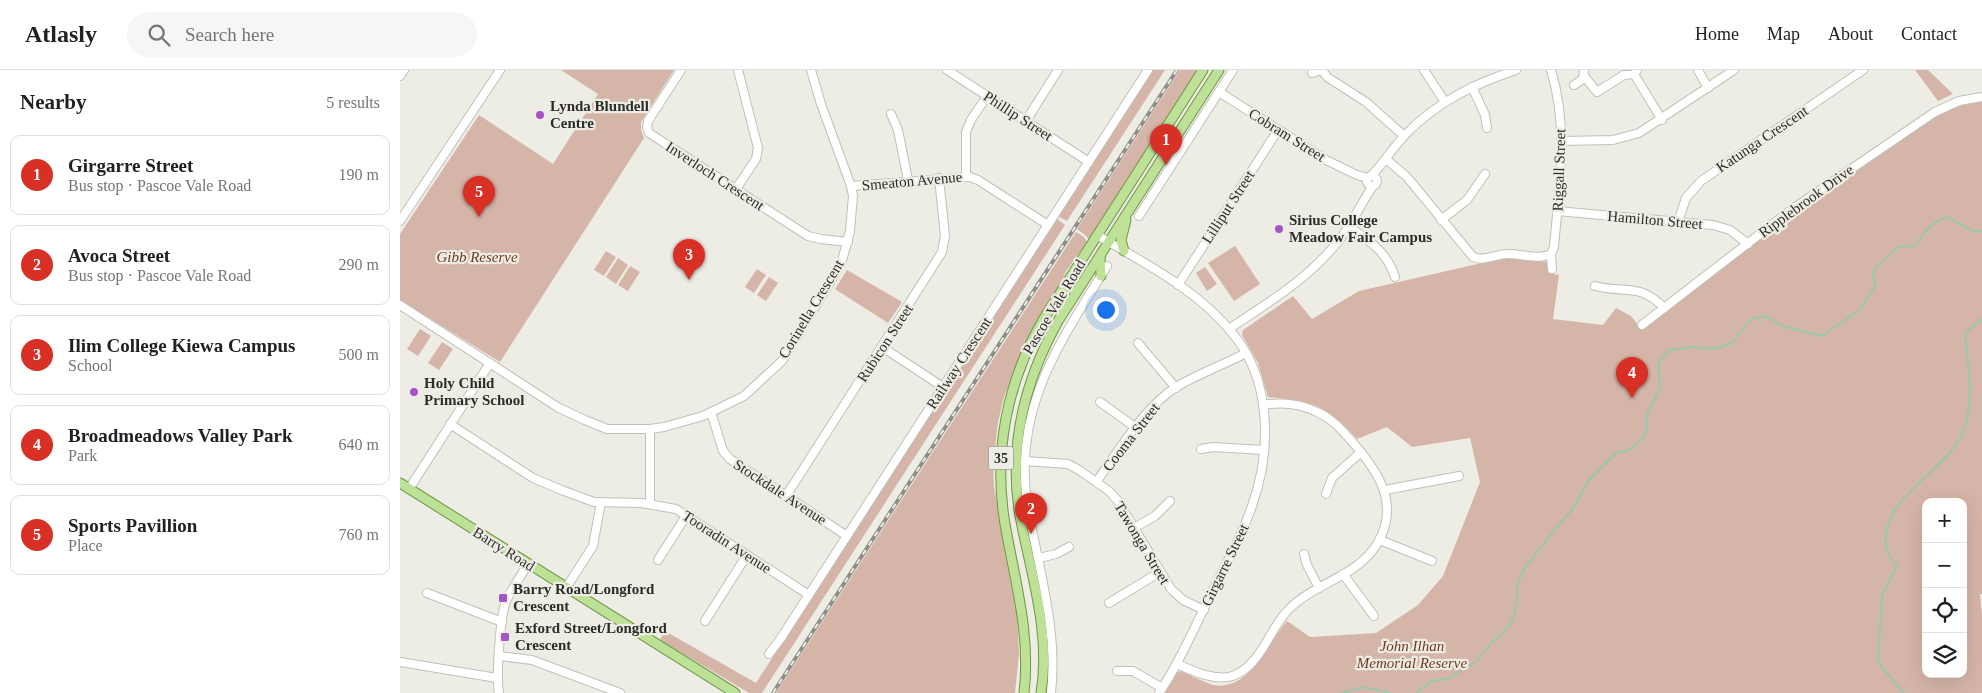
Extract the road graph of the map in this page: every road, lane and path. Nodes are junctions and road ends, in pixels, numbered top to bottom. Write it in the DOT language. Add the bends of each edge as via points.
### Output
graph roads {
  1 [pos="404,70"];
  2 [pos="495,70"];
  3 [pos="500,70"];
  4 [pos="680,70"];
  5 [pos="738,70"];
  6 [pos="811,70"];
  7 [pos="947,70"];
  8 [pos="1058,70"];
  9 [pos="1148,70"];
  10 [pos="1203,70"];
  11 [pos="1218,70"];
  12 [pos="1233,70"];
  13 [pos="1322,70"];
  14 [pos="1424,70"];
  15 [pos="1516,70"];
  16 [pos="1551,70"];
  17 [pos="1698,70"];
  18 [pos="1734,70"];
  19 [pos="1863,70"];
  20 [pos="1500,72"];
  21 [pos="1635,72"];
  22 [pos="1312,73"];
  23 [pos="1584,73"];
  24 [pos="400,76"];
  25 [pos="1574,85"];
  26 [pos="1472,86"];
  27 [pos="1708,88"];
  28 [pos="1219,92"];
  29 [pos="987,96"];
  30 [pos="1982,98"];
  31 [pos="1445,102"];
  32 [pos="891,114"];
  33 [pos="1662,120"];
  34 [pos="1026,121"];
  35 [pos="462,126"];
  36 [pos="1487,128"];
  37 [pos="1278,130"];
  38 [pos="1404,136"];
  39 [pos="1562,141"];
  40 [pos="1089,162"];
  41 [pos="1384,162"];
  42 [pos="1485,174"];
  43 [pos="966,176"];
  44 [pos="939,178"];
  45 [pos="908,180"];
  46 [pos="1370,181"];
  47 [pos="851,186"];
  48 [pos="1144,188"];
  49 [pos="736,189"];
  50 [pos="1155,190"];
  51 [pos="1129,210"];
  52 [pos="1557,211"];
  53 [pos="1139,216"];
  54 [pos="1441,220"];
  55 [pos="400,221"];
  56 [pos="1678,222"];
  57 [pos="1048,225"];
  58 [pos="1349,227"];
  59 [pos="1098,235"];
  60 [pos="848,242"];
  61 [pos="1109,242"];
  62 [pos="1748,244"];
  63 [pos="1124,251"];
  64 [pos="1551,254"];
  65 [pos="1100,256"];
  66 [pos="1107,266"];
  67 [pos="1552,269"];
  68 [pos="1101,276"];
  69 [pos="1395,277"];
  70 [pos="1178,285"];
  71 [pos="1595,286"];
  72 [pos="400,305"];
  73 [pos="1664,308"];
  74 [pos="1642,325"];
  75 [pos="1229,329"];
  76 [pos="1138,343"];
  77 [pos="882,347"];
  78 [pos="1246,353"];
  79 [pos="490,363"];
  80 [pos="943,387"];
  81 [pos="1176,388"];
  82 [pos="1100,402"];
  83 [pos="1263,405"];
  84 [pos="711,412"];
  85 [pos="450,424"];
  86 [pos="1136,428"];
  87 [pos="650,429"];
  88 [pos="1201,449"];
  89 [pos="1264,450"];
  90 [pos="1361,452"];
  91 [pos="1025,461"];
  92 [pos="1459,476"];
  93 [pos="1097,481"];
  94 [pos="400,483"];
  95 [pos="409,488"];
  96 [pos="1385,490"];
  97 [pos="1326,494"];
  98 [pos="786,496"];
  99 [pos="1170,501"];
  100 [pos="601,502"];
  101 [pos="650,504"];
  102 [pos="686,516"];
  103 [pos="1134,528"];
  104 [pos="847,536"];
  105 [pos="1380,540"];
  106 [pos="1070,546"];
  107 [pos="1304,554"];
  108 [pos="747,555"];
  109 [pos="1038,558"];
  110 [pos="658,560"];
  111 [pos="1432,561"];
  112 [pos="528,564"];
  113 [pos="1160,572"];
  114 [pos="1343,574"];
  115 [pos="566,588"];
  116 [pos="1319,588"];
  117 [pos="427,593"];
  118 [pos="809,595"];
  119 [pos="1109,603"];
  120 [pos="1204,610"];
  121 [pos="1374,616"];
  122 [pos="705,621"];
  123 [pos="502,622"];
  124 [pos="769,654"];
  125 [pos="499,656"];
  126 [pos="400,662"];
  127 [pos="1176,664"];
  128 [pos="1117,671"];
  129 [pos="497,678"];
  130 [pos="1161,691"];
  131 [pos="499,693"];
  132 [pos="620,693"];
  133 [pos="735,693"];
  134 [pos="1024,693"];
  135 [pos="1040,693"];
  136 [pos="1051,693"];
  1 -- 24 [label="street"];
  2 -- 35 [label="street"];
  3 -- 35 [label="street"];
  4 -- 49 [label="street, Inverloch Crescent" via="650,117 648,130"];
  5 -- 49 [label="street" via="758,148 756,159"];
  6 -- 47 [label="street, Corinella Crescent"];
  7 -- 29 [label="street, Phillip Street"];
  8 -- 34 [label="street"];
  9 -- 40 [label="street, Railway Crescent"];
  10 -- 59 [label="main road, Pascoe Vale Road / 35"];
  11 -- 48 [label="main road, Pascoe Vale Road / 35"];
  12 -- 28 [label="street"];
  13 -- 22 [label="street"];
  13 -- 38 [label="street" via="1374,108"];
  14 -- 31 [label="street"];
  15 -- 20 [label="street"];
  16 -- 39 [label="street, Riggall Street"];
  17 -- 27 [label="street"];
  18 -- 27 [label="street"];
  19 -- 56 [label="street, Katunga Crescent" via="1700,181 1686,198"];
  20 -- 26 [label="street"];
  21 -- 23 [label="street" via="1596,92"];
  21 -- 33 [label="street"];
  23 -- 25 [label="street" via="1579,83"];
  26 -- 31 [label="street"];
  26 -- 36 [label="street"];
  27 -- 33 [label="street"];
  28 -- 37 [label="street, Cobram Street"];
  28 -- 50 [label="street"];
  29 -- 34 [label="street, Phillip Street"];
  29 -- 43 [label="street" via="966,132"];
  30 -- 62 [label="street, Ripplebrook Drive" via="1959,101 1934,112 1808,198"];
  31 -- 38 [label="street"];
  32 -- 45 [label="street" via="898,130"];
  33 -- 39 [label="street" via="1622,138"];
  34 -- 40 [label="street, Phillip Street"];
  35 -- 55 [label="street"];
  37 -- 46 [label="street, Cobram Street" via="1326,160"];
  37 -- 70 [label="street, Lilliput Street"];
  38 -- 41 [label="street"];
  39 -- 52 [label="street, Riggall Street"];
  40 -- 57 [label="street, Railway Crescent"];
  41 -- 46 [label="street"];
  41 -- 54 [label="street" via="1406,177"];
  42 -- 54 [label="street" via="1467,200"];
  43 -- 44 [label="street, Smeaton Avenue"];
  43 -- 57 [label="street, Smeaton Avenue" via="978,180"];
  44 -- 45 [label="street, Smeaton Avenue"];
  44 -- 77 [label="street, Rubicon Street" via="945,236 942,252"];
  45 -- 47 [label="street, Smeaton Avenue"];
  46 -- 58 [label="street" via="1364,201"];
  47 -- 60 [label="street, Corinella Crescent" via="853,196"];
  48 -- 50 [label="street"];
  48 -- 51 [label="main road, Pascoe Vale Road / 35"];
  49 -- 60 [label="street, Inverloch Crescent" via="812,237"];
  50 -- 53 [label="street"];
  51 -- 61 [label="main road, Pascoe Vale Road / 35"];
  51 -- 63 [label="main road" via="1121,240"];
  52 -- 56 [label="street, Hamilton Street"];
  52 -- 64 [label="street, Riggall Street"];
  54 -- 64 [label="street" via="1476,259 1508,254"];
  56 -- 62 [label="street, Hamilton Street" via="1721,226"];
  57 -- 80 [label="street, Railway Crescent"];
  58 -- 69 [label="street" via="1378,248 1391,265"];
  58 -- 75 [label="street" via="1308,273"];
  59 -- 61 [label="street, Girgarre Street"];
  59 -- 134 [label="main road, Pascoe Vale Road / 35" via="1034,336 1015,380 1005,418 1000,484 1025,629"];
  60 -- 84 [label="street, Corinella Crescent" via="834,276 782,361 749,393"];
  61 -- 63 [label="street, Girgarre Street"];
  61 -- 65 [label="main road, Pascoe Vale Road / 35"];
  62 -- 73 [label="street, Ripplebrook Drive"];
  63 -- 70 [label="street, Girgarre Street"];
  64 -- 67 [label="street, Riggall Street"];
  65 -- 68 [label="main road"];
  65 -- 135 [label="main road, Pascoe Vale Road / 35" via="1058,321 1040,356 1024,399 1018,436 1017,494 1042,630"];
  66 -- 68 [label="street, Pascoe Vale Road"];
  68 -- 91 [label="street, Pascoe Vale Road" via="1055,352 1042,380 1030,423"];
  70 -- 75 [label="street, Girgarre Street"];
  71 -- 73 [label="street" via="1644,292"];
  72 -- 79 [label="street, Corinella Crescent"];
  73 -- 74 [label="street, Ripplebrook Drive"];
  75 -- 78 [label="street, Girgarre Street"];
  76 -- 81 [label="street"];
  77 -- 80 [label="street"];
  77 -- 98 [label="street, Rubicon Street"];
  78 -- 81 [label="street, Cooma Street"];
  78 -- 83 [label="street, Girgarre Street"];
  79 -- 85 [label="street"];
  79 -- 87 [label="street, Corinella Crescent" via="559,408 598,427"];
  80 -- 104 [label="street, Railway Crescent"];
  81 -- 86 [label="street, Cooma Street" via="1156,404"];
  82 -- 86 [label="street"];
  83 -- 89 [label="street, Girgarre Street"];
  83 -- 90 [label="street" via="1294,404 1316,411 1338,426"];
  84 -- 87 [label="street, Corinella Crescent"];
  84 -- 98 [label="street, Stockdale Avenue" via="728,457"];
  85 -- 95 [label="street"];
  85 -- 100 [label="street, Tooradin Avenue" via="537,480"];
  86 -- 93 [label="street, Cooma Street"];
  87 -- 101 [label="street"];
  88 -- 89 [label="street"];
  89 -- 120 [label="street, Girgarre Street" via="1252,508"];
  90 -- 96 [label="street" via="1376,471"];
  90 -- 97 [label="street" via="1332,478"];
  91 -- 93 [label="street, Tawonga Street" via="1068,464"];
  91 -- 109 [label="street, Pascoe Vale Road" via="1027,497"];
  92 -- 96 [label="street"];
  93 -- 103 [label="street, Tawonga Street" via="1114,496"];
  94 -- 95 [label="main road, Barry Road"];
  95 -- 112 [label="main road, Barry Road"];
  96 -- 105 [label="street" via="1387,509"];
  98 -- 104 [label="street, Stockdale Avenue"];
  99 -- 103 [label="street" via="1155,516"];
  100 -- 101 [label="street, Tooradin Avenue"];
  100 -- 115 [label="street" via="593,546"];
  101 -- 102 [label="street, Tooradin Avenue" via="676,509"];
  102 -- 108 [label="street, Tooradin Avenue"];
  102 -- 110 [label="street"];
  103 -- 113 [label="street, Tawonga Street"];
  104 -- 118 [label="street, Railway Crescent"];
  105 -- 111 [label="street"];
  105 -- 114 [label="street" via="1362,562"];
  106 -- 109 [label="street" via="1056,554"];
  107 -- 116 [label="street"];
  108 -- 118 [label="street, Tooradin Avenue"];
  108 -- 122 [label="street"];
  109 -- 136 [label="street, Pascoe Vale Road" via="1052,633"];
  112 -- 115 [label="main road, Barry Road"];
  112 -- 123 [label="street" via="506,601"];
  113 -- 119 [label="street"];
  113 -- 120 [label="street, Tawonga Street" via="1174,593"];
  114 -- 116 [label="street"];
  114 -- 121 [label="street"];
  115 -- 133 [label="main road, Barry Road"];
  116 -- 127 [label="street" via="1289,608 1255,661 1240,673 1226,678 1212,677"];
  117 -- 123 [label="street"];
  118 -- 124 [label="street, Railway Crescent"];
  120 -- 127 [label="street, Girgarre Street"];
  123 -- 125 [label="street"];
  125 -- 129 [label="street"];
  125 -- 132 [label="street" via="532,660"];
  126 -- 129 [label="street"];
  127 -- 130 [label="street, Girgarre Street"];
  128 -- 130 [label="street" via="1133,671"];
  129 -- 131 [label="street"];
}
